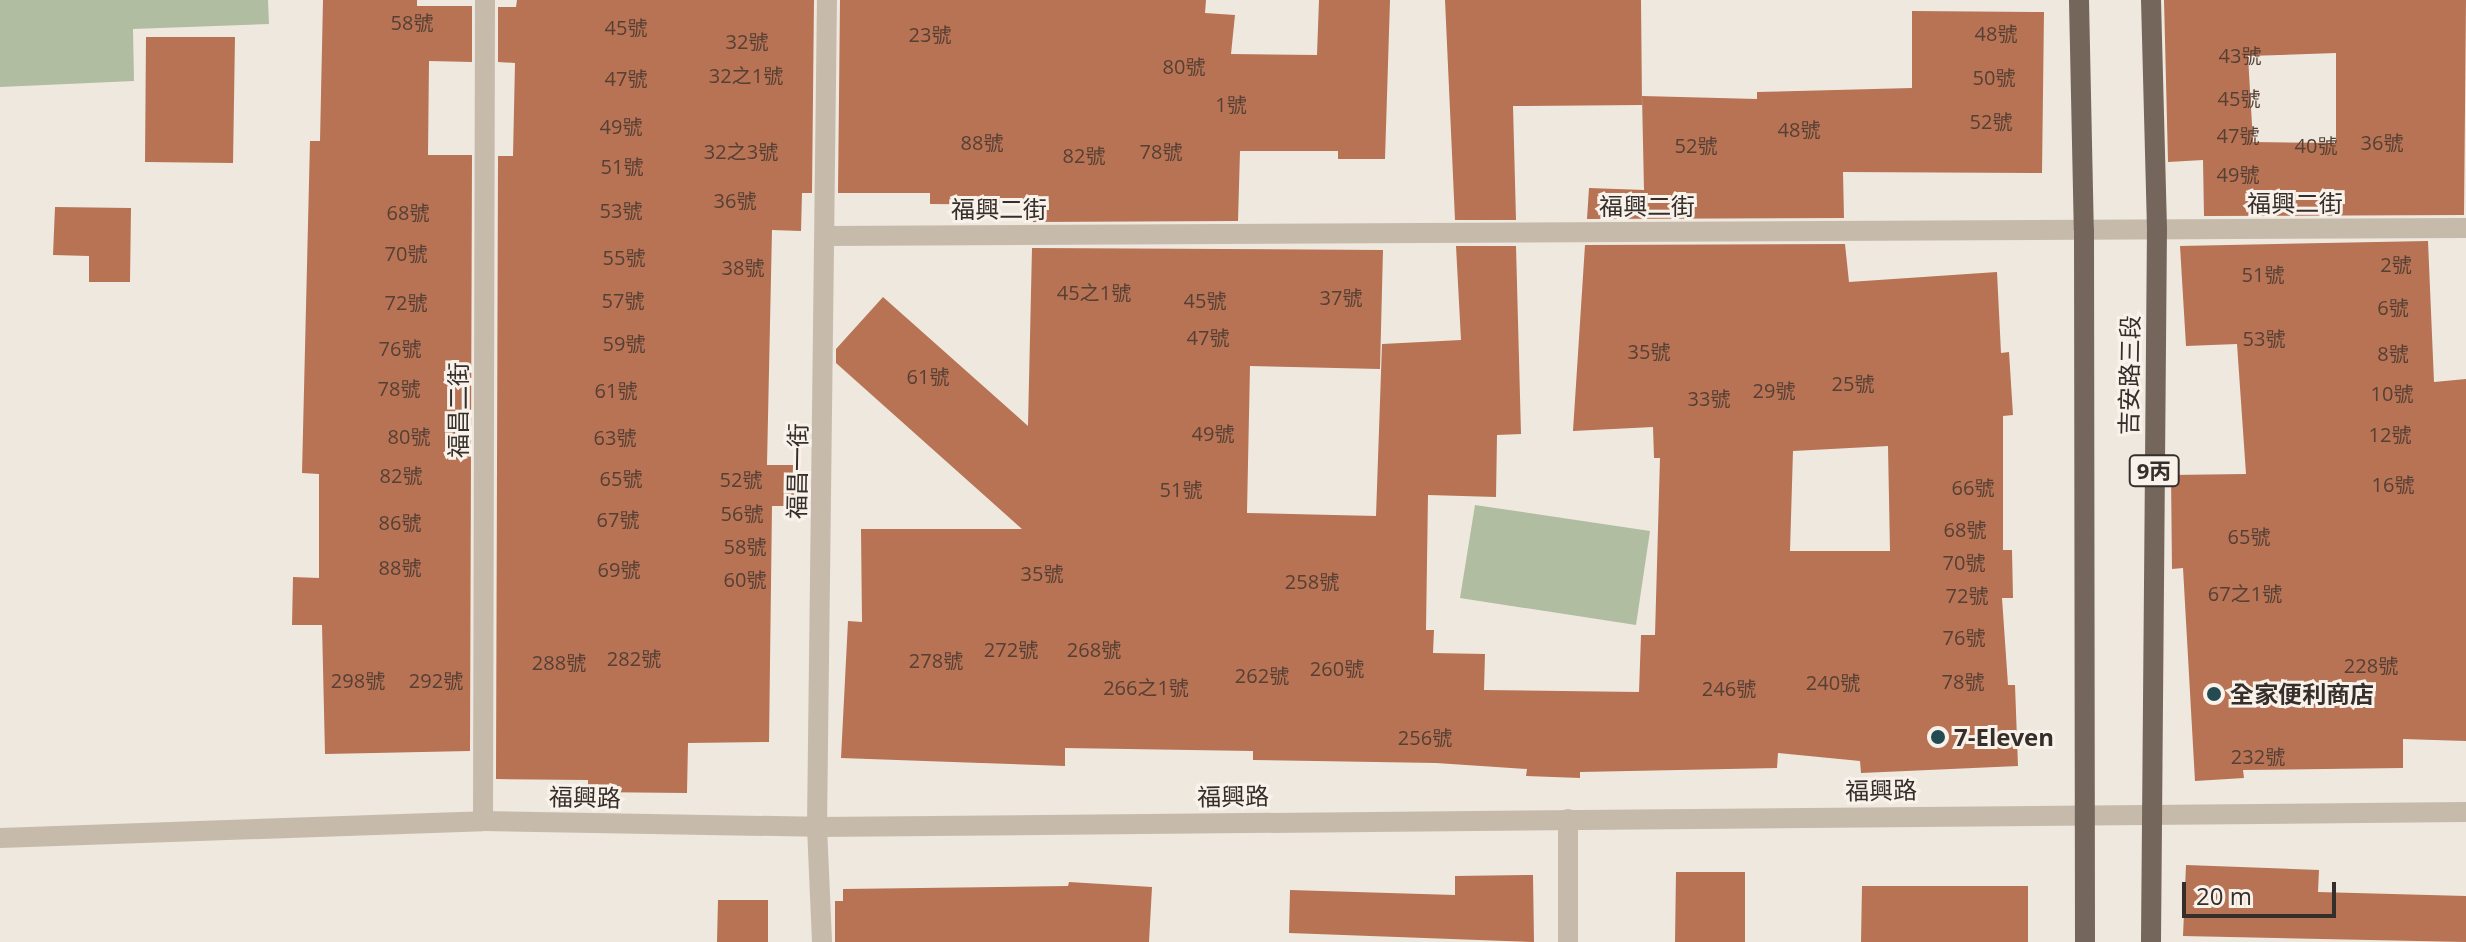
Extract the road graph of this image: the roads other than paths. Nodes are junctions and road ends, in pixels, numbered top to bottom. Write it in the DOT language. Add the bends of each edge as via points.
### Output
graph roads {
  1 [pos="485,0"];
  2 [pos="827,0"];
  3 [pos="2079,0"];
  4 [pos="2151,0"];
  5 [pos="2466,228"];
  6 [pos="2157,229"];
  7 [pos="2084,230"];
  8 [pos="828,236"];
  9 [pos="2150,812"];
  10 [pos="2466,812"];
  11 [pos="2083,813"];
  12 [pos="1568,819"];
  13 [pos="483,821"];
  14 [pos="817,827"];
  15 [pos="0,838"];
  16 [pos="822,942"];
  17 [pos="1568,942"];
  18 [pos="2085,942"];
  19 [pos="2151,942"];
  1 -- 13 [label="street, 福昌二街"];
  2 -- 8 [label="street, 福昌一街"];
  3 -- 7 [label="main road, 吉安路三段"];
  4 -- 6 [label="main road, 吉安路三段 / 9丙"];
  5 -- 6 [label="street, 福興二街"];
  6 -- 7 [label="street, 福興二街"];
  6 -- 9 [label="main road, 吉安路三段 / 9丙"];
  7 -- 8 [label="street, 福興二街"];
  7 -- 11 [label="main road, 吉安路三段"];
  8 -- 14 [label="street, 福昌一街"];
  9 -- 10 [label="street, 福興路"];
  9 -- 11 [label="street, 福興路"];
  9 -- 19 [label="main road, 吉安路三段 / 9丙"];
  11 -- 12 [label="street, 福興路"];
  11 -- 18 [label="main road, 吉安路三段"];
  12 -- 14 [label="street, 福興路"];
  12 -- 17 [label="street"];
  13 -- 14 [label="street, 福興路"];
  13 -- 15 [label="street, 福興路"];
  14 -- 16 [label="street, 福昌一街"];
}
